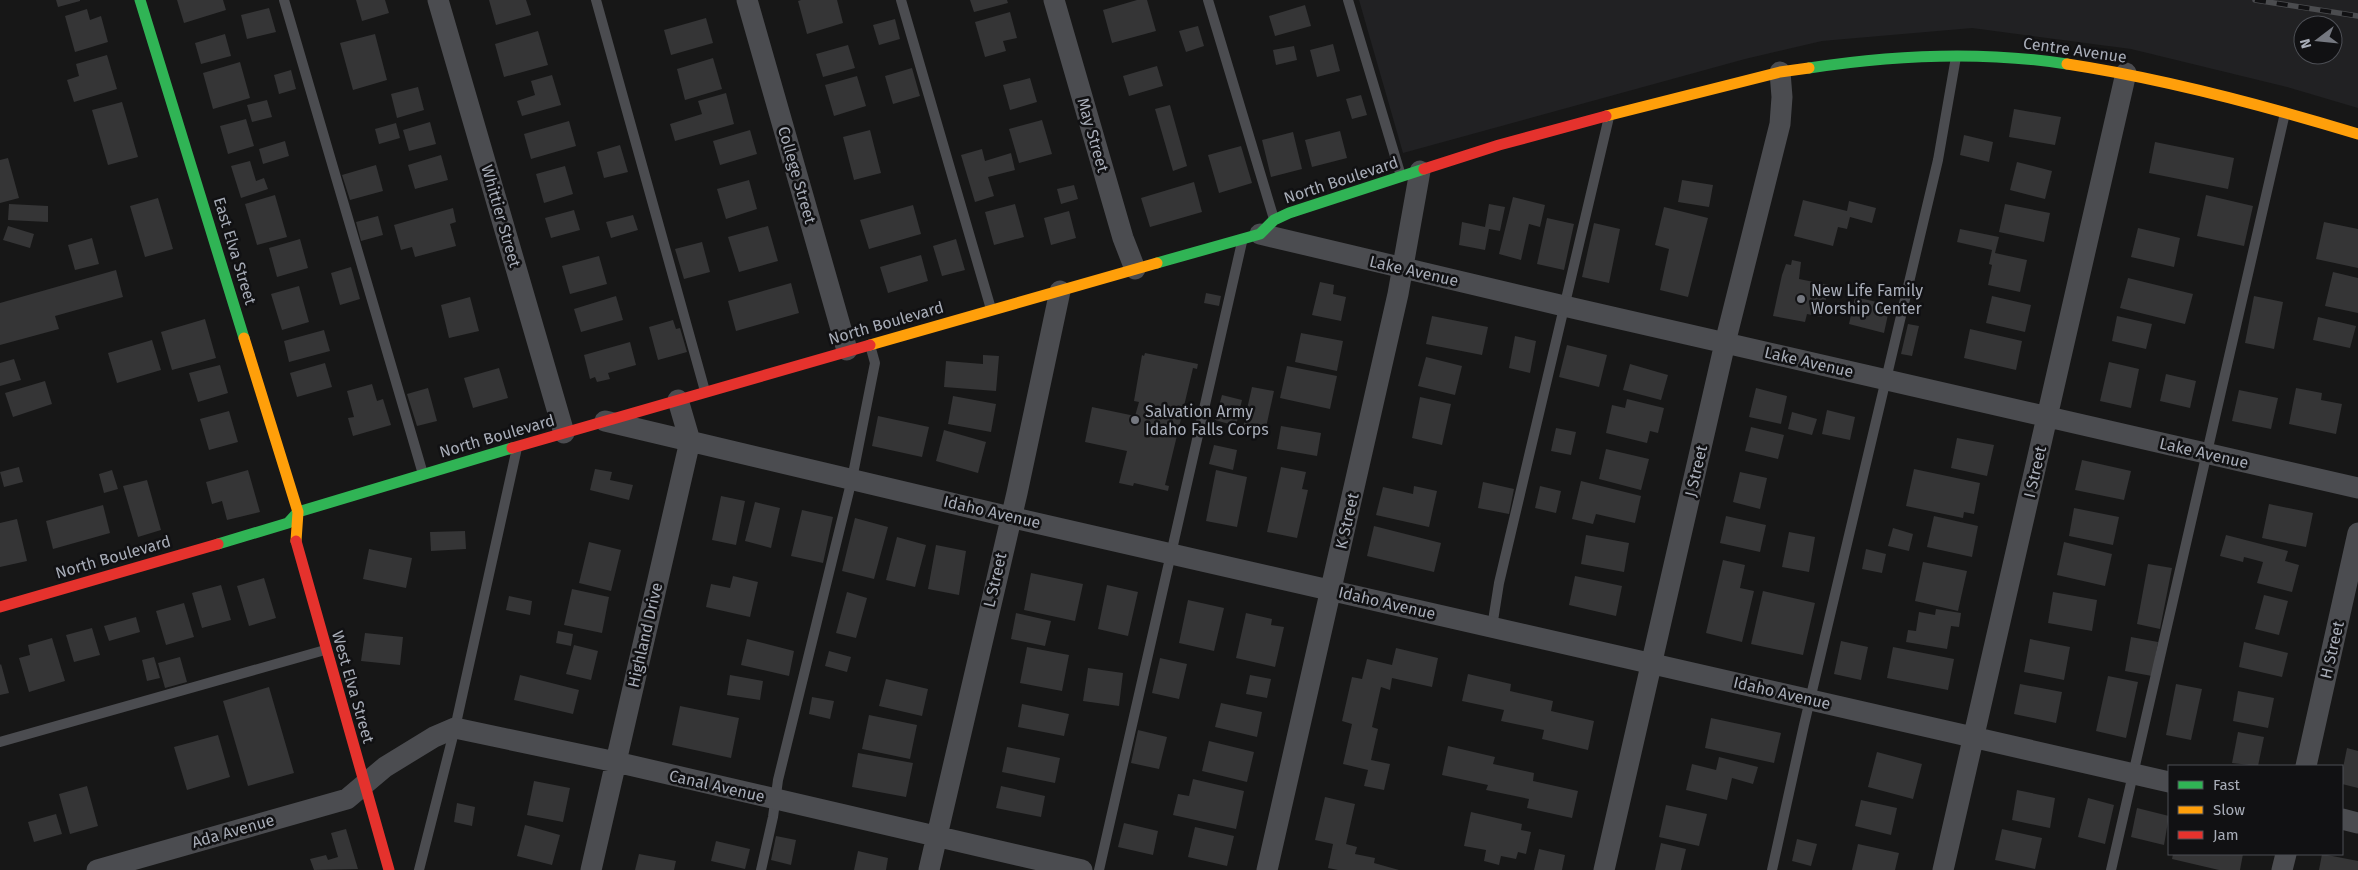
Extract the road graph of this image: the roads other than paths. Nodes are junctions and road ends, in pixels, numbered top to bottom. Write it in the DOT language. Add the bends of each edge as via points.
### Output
graph roads {
  1 [pos="140,0"];
  2 [pos="284,0"];
  3 [pos="438,0"];
  4 [pos="596,0"];
  5 [pos="747,0"];
  6 [pos="900,0"];
  7 [pos="1054,0"];
  8 [pos="1208,0"];
  9 [pos="1348,0"];
  10 [pos="1956,56"];
  11 [pos="1780,72"];
  12 [pos="2126,73"];
  13 [pos="2286,112"];
  14 [pos="1610,115"];
  15 [pos="2358,134"];
  16 [pos="1411,174"];
  17 [pos="1259,231"];
  18 [pos="1404,268"];
  19 [pos="1135,269"];
  20 [pos="1060,291"];
  21 [pos="1564,306"];
  22 [pos="991,310"];
  23 [pos="1726,343"];
  24 [pos="870,344"];
  25 [pos="847,350"];
  26 [pos="1886,380"];
  27 [pos="705,392"];
  28 [pos="678,400"];
  29 [pos="2048,418"];
  30 [pos="605,421"];
  31 [pos="564,433"];
  32 [pos="690,441"];
  33 [pos="517,447"];
  34 [pos="2208,453"];
  35 [pos="423,475"];
  36 [pos="852,478"];
  37 [pos="2358,488"];
  38 [pos="298,512"];
  39 [pos="1010,517"];
  40 [pos="2358,533"];
  41 [pos="1171,553"];
  42 [pos="1332,590"];
  43 [pos="0,606"];
  44 [pos="1492,627"];
  45 [pos="326,650"];
  46 [pos="1653,664"];
  47 [pos="1810,699"];
  48 [pos="455,728"];
  49 [pos="1974,737"];
  50 [pos="0,742"];
  51 [pos="616,762"];
  52 [pos="2306,765"];
  53 [pos="2133,774"];
  54 [pos="2168,782"];
  55 [pos="365,784"];
  56 [pos="776,799"];
  57 [pos="2343,819"];
  58 [pos="2358,823"];
  59 [pos="936,836"];
  60 [pos="2286,855"];
  61 [pos="97,870"];
  62 [pos="389,870"];
  63 [pos="419,870"];
  64 [pos="591,870"];
  65 [pos="761,870"];
  66 [pos="929,870"];
  67 [pos="1082,870"];
  68 [pos="1099,870"];
  69 [pos="1267,870"];
  70 [pos="1604,870"];
  71 [pos="1772,870"];
  72 [pos="1943,870"];
  73 [pos="2111,870"];
  74 [pos="2282,870"];
  1 -- 38 [label="street, East Elva Street"];
  2 -- 35 [label="lane"];
  3 -- 31 [label="street, Whittier Street"];
  4 -- 27 [label="lane"];
  5 -- 25 [label="street, College Street"];
  6 -- 22 [label="lane"];
  7 -- 19 [label="street, May Street" via="1123,238"];
  8 -- 17 [label="lane"];
  9 -- 16 [label="lane"];
  10 -- 11 [label="street, Centre Avenue" via="1855,61"];
  10 -- 12 [label="street, Centre Avenue" via="2049,61"];
  10 -- 26 [label="lane" via="1938,160"];
  11 -- 14 [label="street, North Boulevard"];
  11 -- 23 [label="street, J Street" via="1780,124"];
  12 -- 13 [label="street, Centre Avenue"];
  12 -- 29 [label="street, I Street"];
  13 -- 15 [label="street, Centre Avenue"];
  13 -- 34 [label="lane"];
  14 -- 16 [label="street, North Boulevard" via="1499,145"];
  14 -- 21 [label="lane"];
  16 -- 17 [label="street, North Boulevard"];
  16 -- 18 [label="street, K Street"];
  17 -- 18 [label="street, Lake Avenue"];
  17 -- 19 [label="street, North Boulevard"];
  17 -- 41 [label="lane"];
  18 -- 21 [label="street, Lake Avenue"];
  18 -- 42 [label="street, K Street"];
  19 -- 20 [label="street, North Boulevard"];
  20 -- 22 [label="street, North Boulevard"];
  20 -- 39 [label="street, L Street"];
  21 -- 23 [label="street, Lake Avenue"];
  21 -- 44 [label="lane" via="1499,583"];
  22 -- 24 [label="street, North Boulevard"];
  23 -- 26 [label="street, Lake Avenue"];
  23 -- 46 [label="street, J Street"];
  24 -- 25 [label="street, North Boulevard"];
  24 -- 36 [label="lane" via="875,363"];
  25 -- 27 [label="street, North Boulevard"];
  26 -- 29 [label="street, Lake Avenue"];
  26 -- 47 [label="lane"];
  27 -- 28 [label="street, North Boulevard"];
  28 -- 30 [label="street, North Boulevard"];
  28 -- 32 [label="street, Highland Drive"];
  29 -- 34 [label="street, Lake Avenue"];
  29 -- 49 [label="street, I Street"];
  30 -- 31 [label="street, North Boulevard"];
  30 -- 32 [label="street, Idaho Avenue"];
  31 -- 33 [label="street, North Boulevard"];
  32 -- 36 [label="street, Idaho Avenue"];
  32 -- 51 [label="street, Highland Drive"];
  33 -- 35 [label="street, North Boulevard"];
  33 -- 48 [label="lane"];
  34 -- 37 [label="street, Lake Avenue"];
  34 -- 53 [label="lane"];
  35 -- 38 [label="street, North Boulevard"];
  36 -- 39 [label="street, Idaho Avenue"];
  36 -- 56 [label="lane"];
  38 -- 43 [label="street, North Boulevard" via="288,523 268,530"];
  38 -- 45 [label="street, West Elva Street" via="296,544"];
  39 -- 41 [label="street, Idaho Avenue"];
  39 -- 59 [label="street, L Street"];
  40 -- 52 [label="street, H Street"];
  41 -- 42 [label="street, Idaho Avenue"];
  41 -- 68 [label="lane"];
  42 -- 44 [label="street, Idaho Avenue"];
  42 -- 69 [label="street, K Street"];
  44 -- 46 [label="street, Idaho Avenue"];
  45 -- 50 [label="lane"];
  45 -- 55 [label="street, West Elva Street"];
  46 -- 47 [label="street, Idaho Avenue"];
  46 -- 70 [label="street, J Street"];
  47 -- 49 [label="street, Idaho Avenue"];
  47 -- 71 [label="lane"];
  48 -- 51 [label="street, Canal Avenue"];
  48 -- 55 [label="street" via="385,767"];
  48 -- 63 [label="lane"];
  49 -- 53 [label="street, Idaho Avenue"];
  49 -- 72 [label="street, I Street"];
  51 -- 56 [label="street, Canal Avenue"];
  51 -- 64 [label="street, Highland Drive"];
  53 -- 54 [label="street, Idaho Avenue"];
  53 -- 73 [label="lane"];
  55 -- 61 [label="street, Ada Avenue" via="347,799"];
  55 -- 62 [label="street, West Elva Street"];
  56 -- 59 [label="street, Canal Avenue"];
  56 -- 65 [label="lane"];
  57 -- 58 [label="street"];
  59 -- 66 [label="street, L Street"];
  59 -- 67 [label="street, Canal Avenue"];
  60 -- 74 [label="street"];
}
